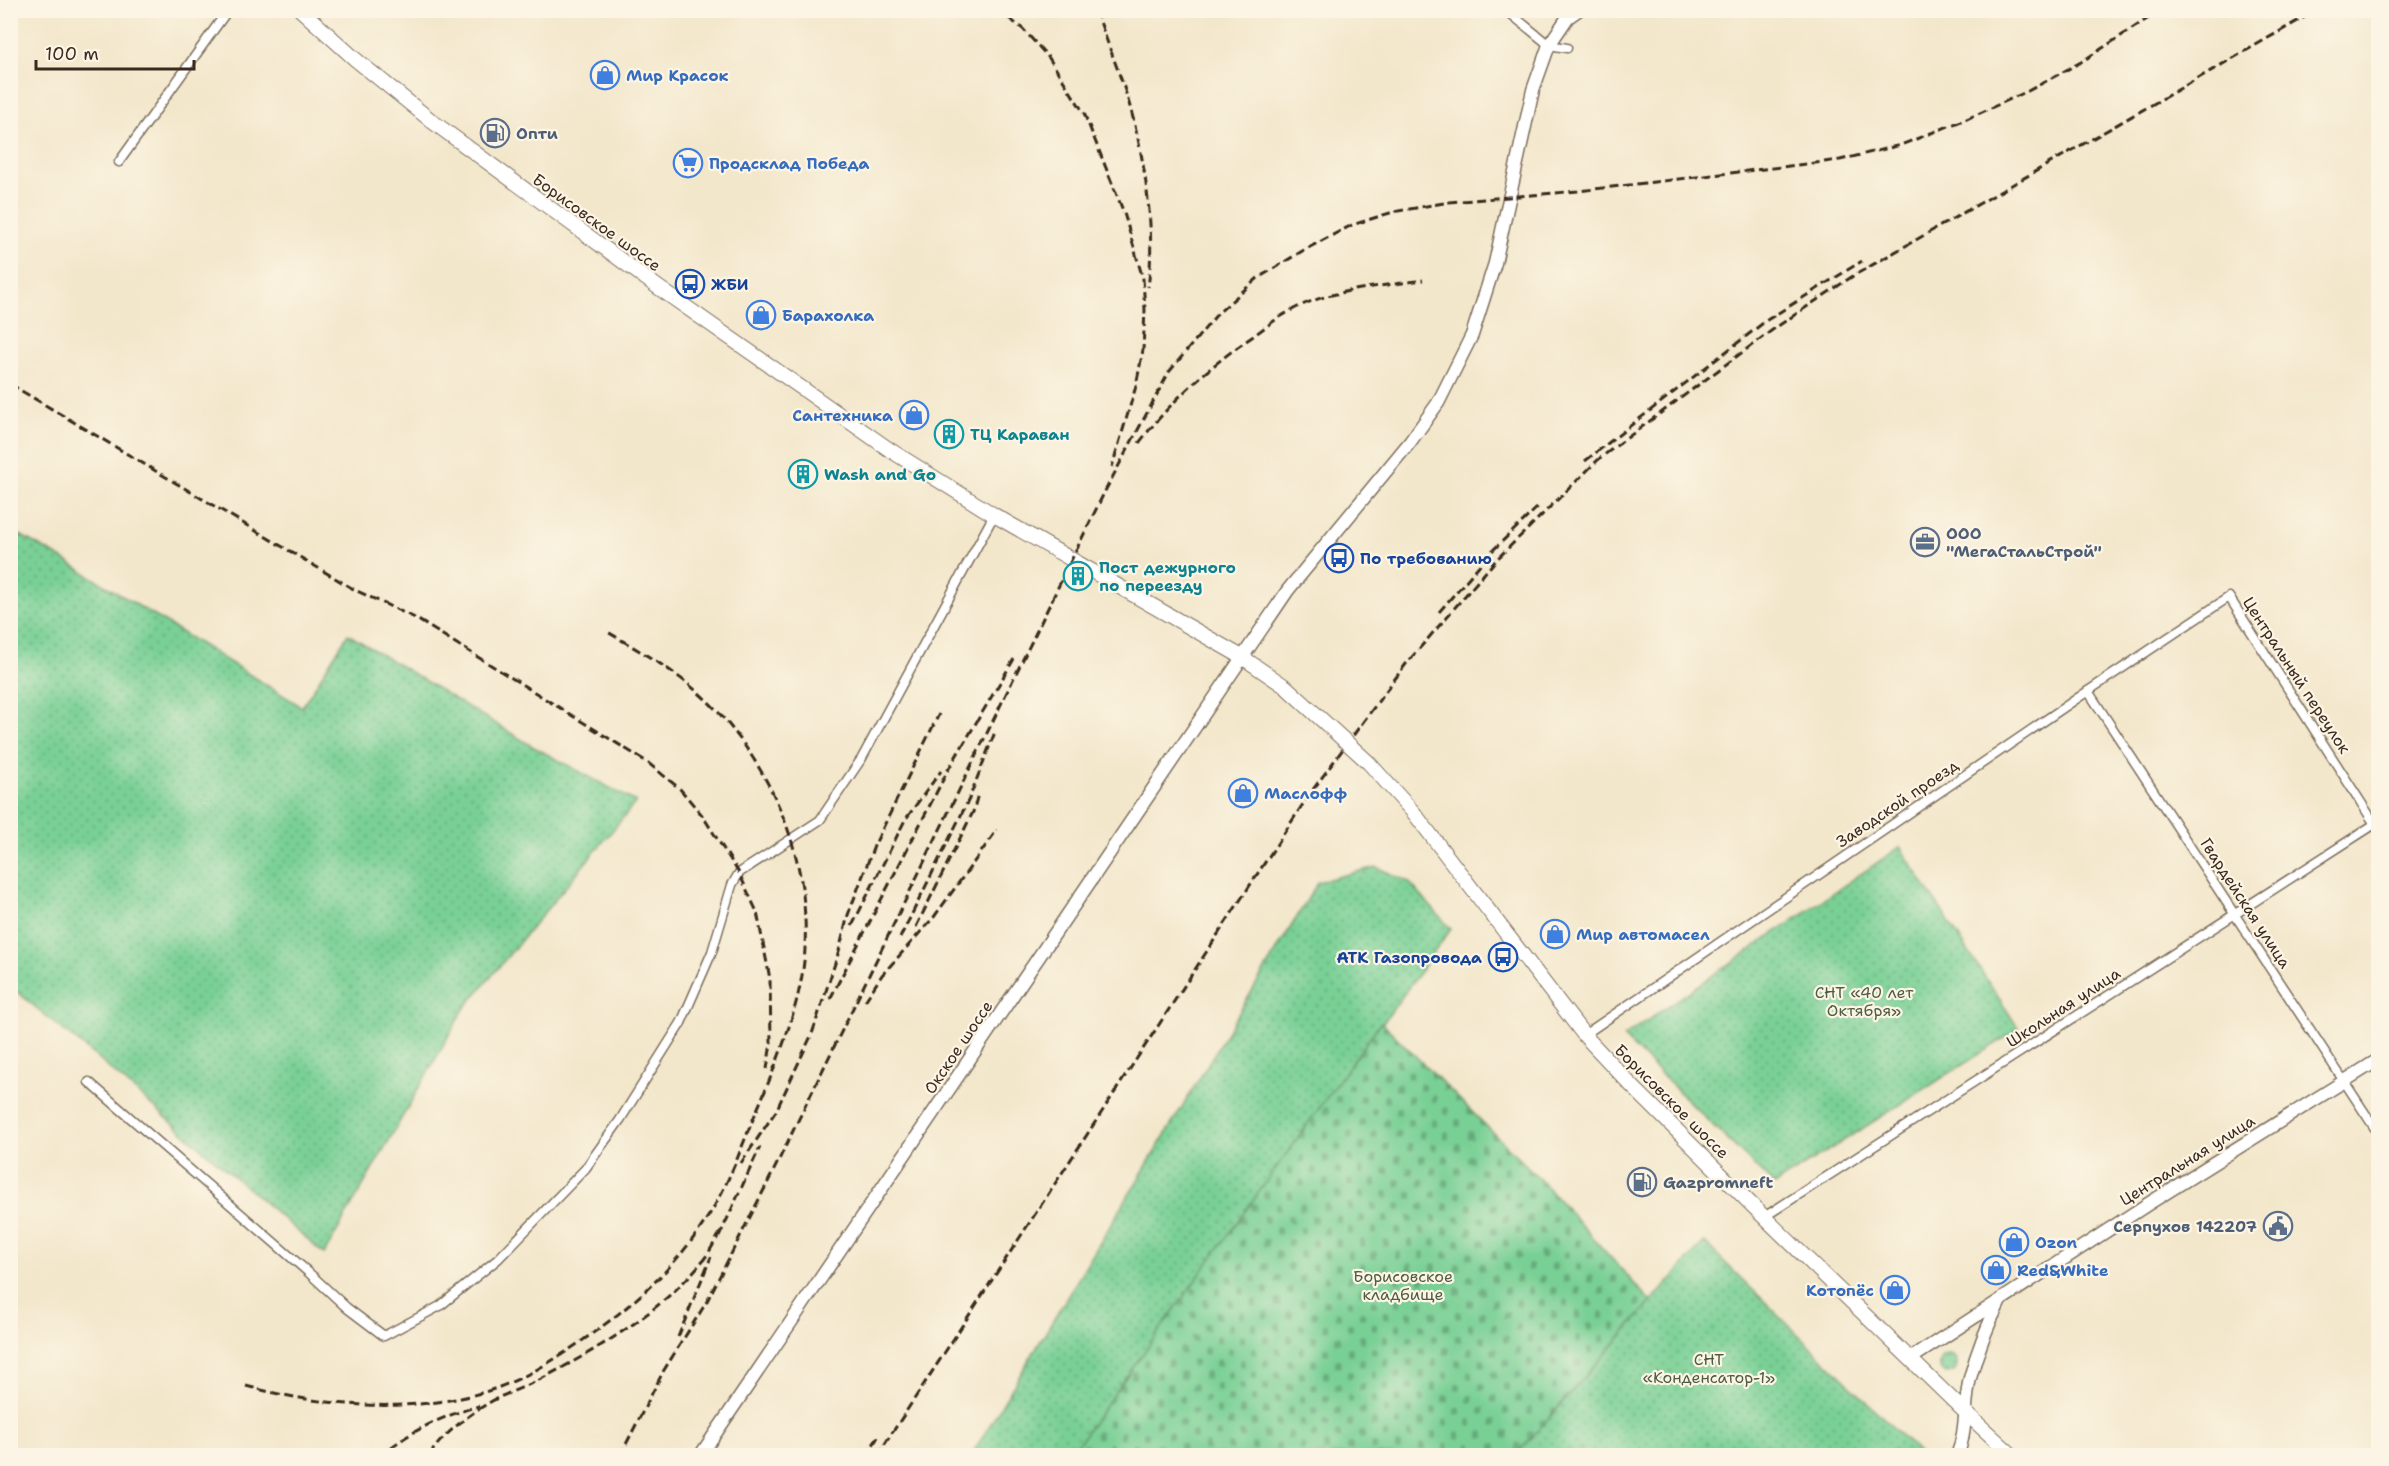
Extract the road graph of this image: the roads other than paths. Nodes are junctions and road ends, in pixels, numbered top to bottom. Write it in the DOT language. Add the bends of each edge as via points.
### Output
graph roads {
  1 [pos="228,10"];
  2 [pos="301,10"];
  3 [pos="1506,10"];
  4 [pos="1578,10"];
  5 [pos="1549,45"];
  6 [pos="1567,48"];
  7 [pos="119,162"];
  8 [pos="993,515"];
  9 [pos="2229,597"];
  10 [pos="1242,657"];
  11 [pos="2088,691"];
  12 [pos="2377,825"];
  13 [pos="2236,915"];
  14 [pos="1584,1035"];
  15 [pos="2379,1060"];
  16 [pos="2345,1081"];
  17 [pos="89,1082"];
  18 [pos="2379,1133"];
  19 [pos="1764,1217"];
  20 [pos="2001,1300"];
  21 [pos="1910,1359"];
  22 [pos="1965,1412"];
  23 [pos="700,1455"];
  24 [pos="1957,1455"];
  25 [pos="2013,1455"];
  1 -- 7 [label="street"];
  2 -- 8 [label="main road, Борисовское шоссе" via="433,122 623,262 890,450"];
  3 -- 5 [label="street"];
  4 -- 5 [label="street, Окское шоссе"];
  5 -- 6 [label="street"];
  5 -- 10 [label="street, Окское шоссе" via="1533,90 1495,263 1458,367 1410,442 1305,568"];
  8 -- 10 [label="main road, Борисовское шоссе"];
  8 -- 17 [label="street" via="862,758 820,820 739,873 712,952 681,1023 620,1120 585,1169 538,1218 498,1259 440,1306 384,1336"];
  9 -- 11 [label="street, Заводской проезд"];
  9 -- 12 [label="street, Центральный переулок"];
  10 -- 14 [label="main road, Борисовское шоссе, bridge" via="1286,687 1369,763 1414,813"];
  10 -- 23 [label="street, Окское шоссе"];
  11 -- 13 [label="street, Гвардейская улица"];
  11 -- 14 [label="street, Заводской проезд"];
  12 -- 13 [label="street, Школьная улица"];
  13 -- 16 [label="street, Гвардейская улица"];
  13 -- 19 [label="street, Школьная улица"];
  14 -- 19 [label="main road, Борисовское шоссе"];
  15 -- 16 [label="street, Центральная улица"];
  16 -- 18 [label="street, Гвардейская улица"];
  16 -- 20 [label="street, Центральная улица"];
  19 -- 21 [label="main road, Борисовское шоссе"];
  20 -- 21 [label="street"];
  20 -- 22 [label="street, Центральная улица" via="1989,1321 1971,1377"];
  21 -- 22 [label="main road, Борисовское шоссе"];
  22 -- 24 [label="street, Центральная улица" via="1963,1440"];
  22 -- 25 [label="main road, Борисовское шоссе"];
}
